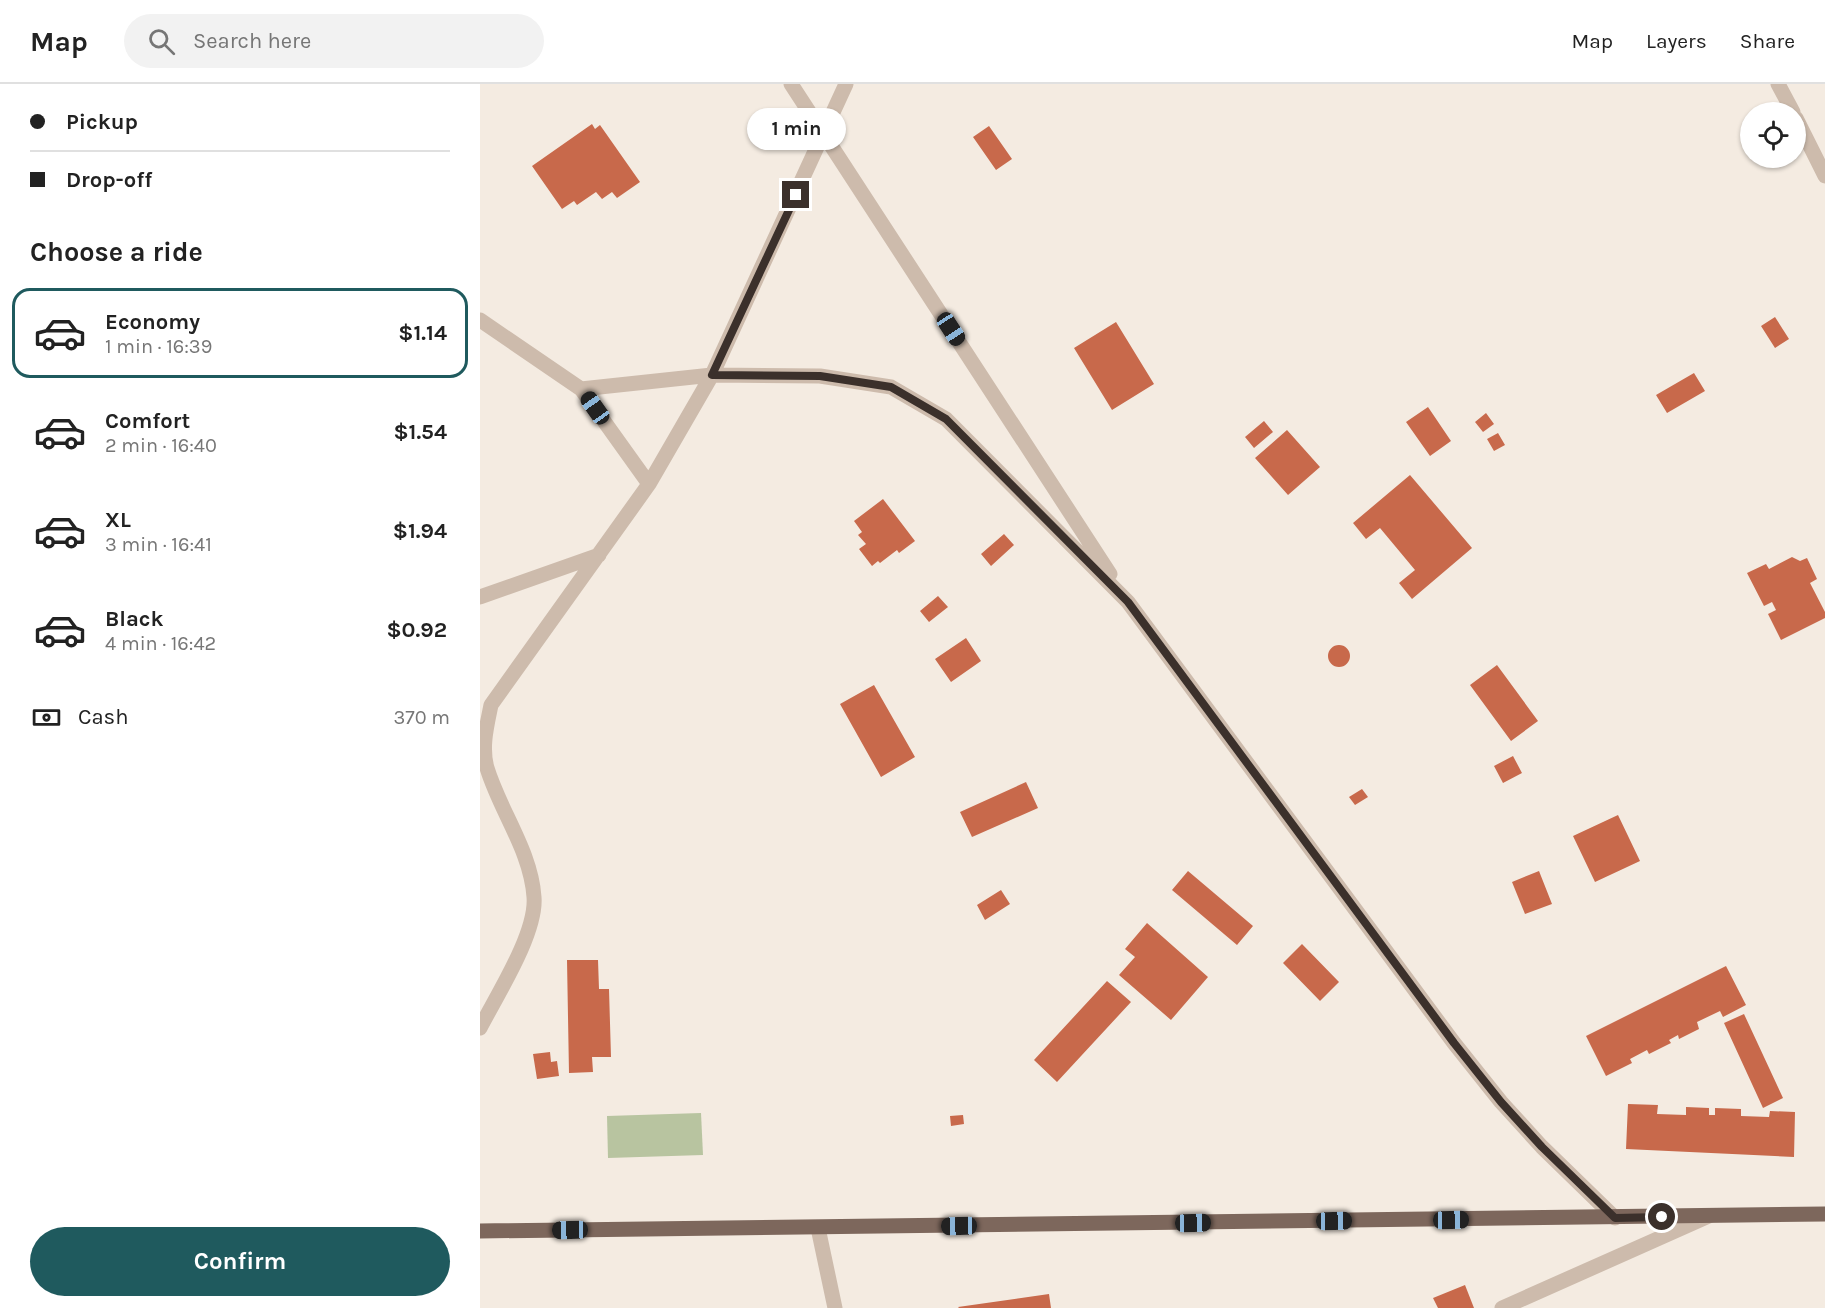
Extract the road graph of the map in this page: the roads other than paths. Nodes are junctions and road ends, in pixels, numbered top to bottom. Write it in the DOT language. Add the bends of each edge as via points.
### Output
graph roads {
  1 [pos="791,84"];
  2 [pos="846,84"];
  3 [pos="1778,84"];
  4 [pos="1787,102"];
  5 [pos="824,135"];
  6 [pos="1806,138"];
  7 [pos="1825,176"];
  8 [pos="480,320"];
  9 [pos="712,375"];
  10 [pos="581,389"];
  11 [pos="648,484"];
  12 [pos="598,555"];
  13 [pos="480,597"];
  14 [pos="1128,602"];
  15 [pos="480,1028"];
  16 [pos="1825,1214"];
  17 [pos="1709,1216"];
  18 [pos="1615,1218"];
  19 [pos="818,1228"];
  20 [pos="480,1231"];
  21 [pos="835,1308"];
  22 [pos="1502,1308"];
  1 -- 5 [label="street"];
  2 -- 5 [label="street"];
  3 -- 4 [label="street"];
  5 -- 9 [label="street"];
  5 -- 14 [label="street"];
  6 -- 7 [label="street"];
  8 -- 10 [label="street"];
  9 -- 10 [label="street"];
  9 -- 11 [label="street"];
  9 -- 14 [label="street" via="820,376 891,387 946,419"];
  10 -- 11 [label="street"];
  11 -- 12 [label="street"];
  12 -- 13 [label="street"];
  12 -- 15 [label="street" via="491,705 484,737 486,767 527,864 535,898 529,933"];
  14 -- 18 [label="street" via="1454,1043 1542,1147"];
  16 -- 17 [label="main road"];
  17 -- 18 [label="main road"];
  17 -- 22 [label="street"];
  18 -- 19 [label="main road"];
  19 -- 20 [label="main road"];
  19 -- 21 [label="street"];
}
